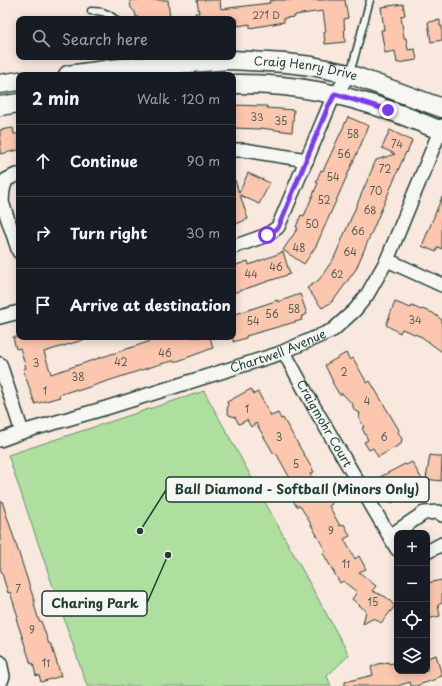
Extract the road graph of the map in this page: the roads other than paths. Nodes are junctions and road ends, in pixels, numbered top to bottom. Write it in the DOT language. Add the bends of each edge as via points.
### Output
graph roads {
  1 [pos="370,0"];
  2 [pos="91,11"];
  3 [pos="112,16"];
  4 [pos="120,69"];
  5 [pos="94,72"];
  6 [pos="348,74"];
  7 [pos="16,81"];
  8 [pos="0,84"];
  9 [pos="236,84"];
  10 [pos="335,94"];
  11 [pos="16,103"];
  12 [pos="0,106"];
  13 [pos="442,108"];
  14 [pos="441,129"];
  15 [pos="236,150"];
  16 [pos="307,160"];
  17 [pos="16,175"];
  18 [pos="16,243"];
  19 [pos="236,246"];
  20 [pos="387,260"];
  21 [pos="442,285"];
  22 [pos="16,313"];
  23 [pos="0,317"];
  24 [pos="284,352"];
  25 [pos="0,364"];
  26 [pos="22,432"];
  27 [pos="0,440"];
  28 [pos="442,514"];
  29 [pos="390,536"];
  30 [pos="394,543"];
  31 [pos="442,544"];
  32 [pos="430,550"];
  33 [pos="0,662"];
  34 [pos="0,684"];
  1 -- 6 [label="lane"];
  2 -- 3 [label="lane" via="102,11"];
  4 -- 5 [label="street, Craig Henry Drive"];
  4 -- 6 [label="street, Craig Henry Drive" via="231,60 312,66"];
  6 -- 10 [label="street"];
  6 -- 13 [label="street, Craig Henry Drive"];
  7 -- 8 [label="street"];
  9 -- 10 [label="street, Craig Henry Drive" via="305,88"];
  10 -- 14 [label="street, Craig Henry Drive"];
  10 -- 16 [label="street"];
  11 -- 12 [label="street"];
  14 -- 20 [label="street, Chartwell Avenue"];
  15 -- 16 [label="street"];
  16 -- 19 [label="street" via="278,228 267,235"];
  17 -- 18 [label="street" via="6,180 2,202"];
  20 -- 21 [label="street"];
  20 -- 24 [label="street, Chartwell Avenue" via="367,295 333,330"];
  22 -- 23 [label="street"];
  24 -- 26 [label="street, Chartwell Avenue"];
  24 -- 29 [label="street, Craigmohr Court"];
  25 -- 26 [label="street"];
  26 -- 27 [label="street, Chartwell Avenue"];
  28 -- 29 [label="street" via="424,514"];
  29 -- 30 [label="street, Craigmohr Court"];
  31 -- 32 [label="street"];
  33 -- 34 [label="street" via="3,676"];
}
